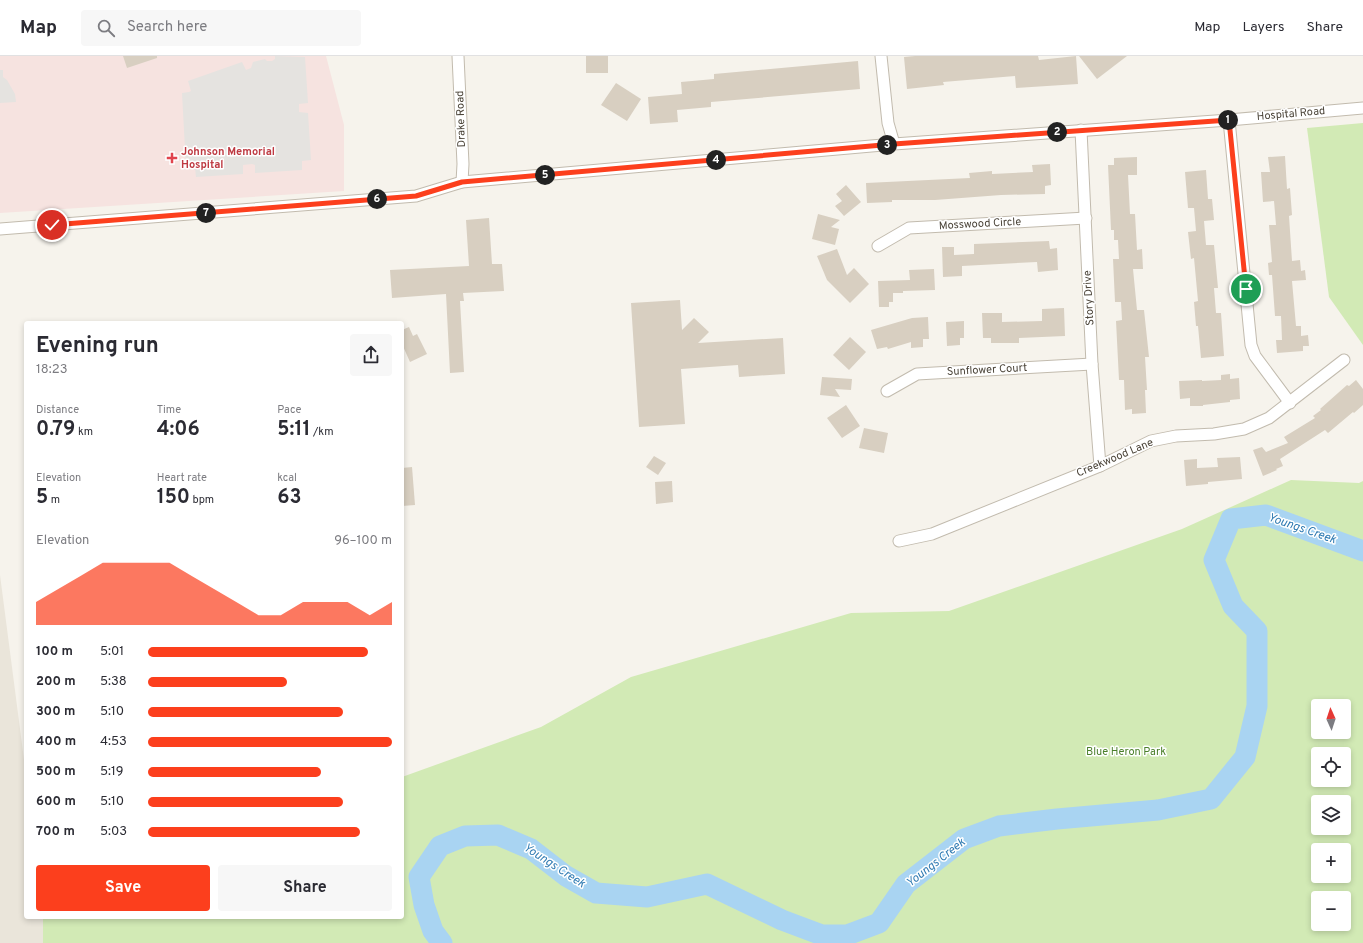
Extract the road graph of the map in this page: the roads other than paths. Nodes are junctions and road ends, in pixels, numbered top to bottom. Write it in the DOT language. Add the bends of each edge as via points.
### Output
graph roads {
  1 [pos="458,56"];
  2 [pos="881,56"];
  3 [pos="1363,108"];
  4 [pos="1229,120"];
  5 [pos="1081,130"];
  6 [pos="894,144"];
  7 [pos="462,182"];
  8 [pos="1086,218"];
  9 [pos="0,229"];
  10 [pos="878,246"];
  11 [pos="1344,360"];
  12 [pos="1092,364"];
  13 [pos="887,391"];
  14 [pos="1290,403"];
  15 [pos="1100,466"];
  16 [pos="899,540"];
  1 -- 7 [label="street, Drake Road"];
  2 -- 6 [label="street" via="888,123"];
  3 -- 4 [label="street, Hospital Road"];
  4 -- 5 [label="street, Hospital Road"];
  4 -- 14 [label="street" via="1252,345 1258,361"];
  5 -- 6 [label="street, Hospital Road"];
  5 -- 8 [label="street, Story Drive"];
  6 -- 7 [label="street, Hospital Road"];
  7 -- 9 [label="street, Hospital Road" via="416,196"];
  8 -- 10 [label="street, Mosswood Circle" via="909,228"];
  8 -- 12 [label="street, Story Drive"];
  11 -- 14 [label="street, Creekwood Lane"];
  12 -- 13 [label="street, Sunflower Court" via="917,374"];
  12 -- 15 [label="street, Story Drive"];
  14 -- 15 [label="street, Creekwood Lane" via="1269,418 1244,429 1152,441"];
  15 -- 16 [label="street, Creekwood Lane" via="932,534"];
}
